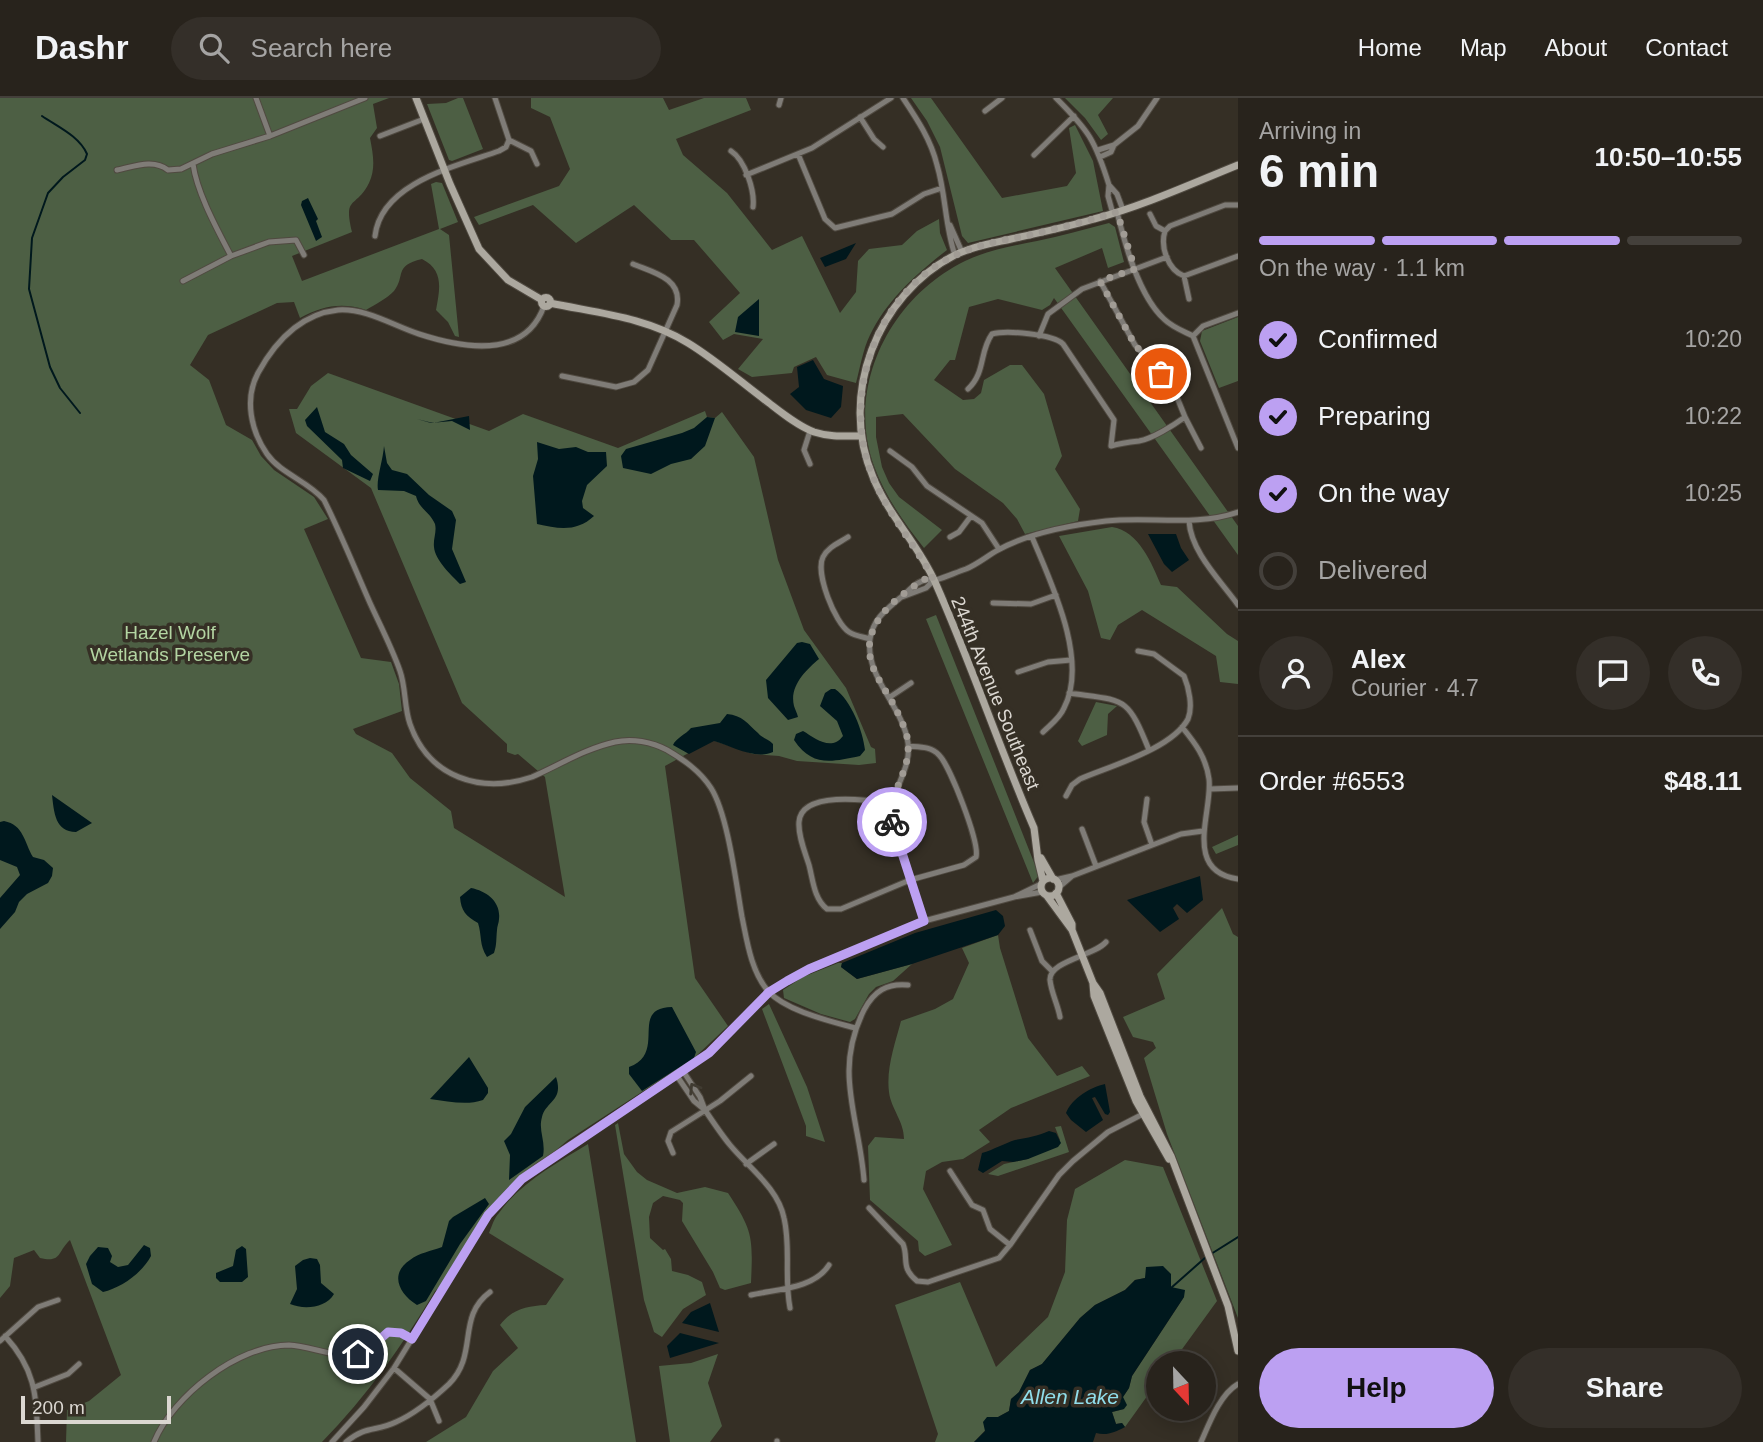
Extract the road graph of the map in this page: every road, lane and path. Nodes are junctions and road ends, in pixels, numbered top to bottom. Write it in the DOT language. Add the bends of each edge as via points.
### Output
graph roads {
  1 [pos="256,98"];
  2 [pos="365,98"];
  3 [pos="416,98"];
  4 [pos="495,98"];
  5 [pos="891,98"];
  6 [pos="903,98"];
  7 [pos="1002,98"];
  8 [pos="1056,98"];
  9 [pos="1157,98"];
  10 [pos="985,111"];
  11 [pos="1074,116"];
  12 [pos="860,117"];
  13 [pos="424,119"];
  14 [pos="270,135"];
  15 [pos="380,136"];
  16 [pos="509,140"];
  17 [pos="1114,145"];
  18 [pos="883,147"];
  19 [pos="731,150"];
  20 [pos="1098,150"];
  21 [pos="798,154"];
  22 [pos="1034,155"];
  23 [pos="1100,157"];
  24 [pos="193,164"];
  25 [pos="537,164"];
  26 [pos="1238,166"];
  27 [pos="117,170"];
  28 [pos="445,171"];
  29 [pos="746,175"];
  30 [pos="1109,185"];
  31 [pos="942,188"];
  32 [pos="1237,205"];
  33 [pos="753,207"];
  34 [pos="1118,212"];
  35 [pos="1150,214"];
  36 [pos="1165,232"];
  37 [pos="375,236"];
  38 [pos="958,254"];
  39 [pos="304,255"];
  40 [pos="231,256"];
  41 [pos="1238,256"];
  42 [pos="1167,257"];
  43 [pos="633,264"];
  44 [pos="1135,269"];
  45 [pos="1184,276"];
  46 [pos="183,281"];
  47 [pos="1100,281"];
  48 [pos="1189,299"];
  49 [pos="546,303"];
  50 [pos="1238,313"];
  51 [pos="664,331"];
  52 [pos="1038,336"];
  53 [pos="1193,336"];
  54 [pos="562,376"];
  55 [pos="968,389"];
  56 [pos="1185,417"];
  57 [pos="810,431"];
  58 [pos="861,436"];
  59 [pos="1201,448"];
  60 [pos="1238,448"];
  61 [pos="890,451"];
  62 [pos="810,464"];
  63 [pos="1238,512"];
  64 [pos="971,516"];
  65 [pos="1189,521"];
  66 [pos="848,537"];
  67 [pos="950,537"];
  68 [pos="1032,537"];
  69 [pos="999,550"];
  70 [pos="934,580"];
  71 [pos="1056,595"];
  72 [pos="993,603"];
  73 [pos="1238,605"];
  74 [pos="870,639"];
  75 [pos="1138,651"];
  76 [pos="1070,660"];
  77 [pos="1018,672"];
  78 [pos="911,683"];
  79 [pos="1069,693"];
  80 [pos="890,697"];
  81 [pos="1182,727"];
  82 [pos="1043,733"];
  83 [pos="908,746"];
  84 [pos="1149,750"];
  85 [pos="1238,788"];
  86 [pos="1210,789"];
  87 [pos="1066,796"];
  88 [pos="1147,799"];
  89 [pos="891,803"];
  90 [pos="1082,829"];
  91 [pos="1203,831"];
  92 [pos="1152,845"];
  93 [pos="1039,854"];
  94 [pos="1096,866"];
  95 [pos="1238,879"];
  96 [pos="910,880"];
  97 [pos="1056,885"];
  98 [pos="1044,888"];
  99 [pos="924,921"];
  100 [pos="1030,930"];
  101 [pos="1072,930"];
  102 [pos="1106,942"];
  103 [pos="1083,956"];
  104 [pos="1052,971"];
  105 [pos="908,985"];
  106 [pos="769,992"];
  107 [pos="1060,1017"];
  108 [pos="855,1028"];
  109 [pos="683,1071"];
  110 [pos="677,1076"];
  111 [pos="751,1076"];
  112 [pos="705,1110"];
  113 [pos="1145,1113"];
  114 [pos="774,1144"];
  115 [pos="673,1153"];
  116 [pos="746,1164"];
  117 [pos="950,1171"];
  118 [pos="864,1180"];
  119 [pos="869,1208"];
  120 [pos="1010,1245"];
  121 [pos="829,1265"];
  122 [pos="786,1287"];
  123 [pos="490,1292"];
  124 [pos="751,1294"];
  125 [pos="58,1300"];
  126 [pos="1226,1303"];
  127 [pos="790,1308"];
  128 [pos="1238,1332"];
  129 [pos="3,1339"];
  130 [pos="412,1339"];
  131 [pos="1238,1351"];
  132 [pos="79,1364"];
  133 [pos="394,1368"];
  134 [pos="1238,1384"];
  135 [pos="35,1387"];
  136 [pos="430,1399"];
  137 [pos="439,1421"];
  138 [pos="38,1442"];
  139 [pos="154,1442"];
  140 [pos="332,1442"];
  141 [pos="346,1442"];
  142 [pos="1201,1442"];
  1 -- 14 [label="street"];
  2 -- 14 [label="street"];
  3 -- 13 [label="street"];
  4 -- 16 [label="street"];
  5 -- 12 [label="street"];
  6 -- 31 [label="street" via="927,136"];
  7 -- 10 [label="street"];
  8 -- 11 [label="street"];
  9 -- 17 [label="street" via="1138,126"];
  11 -- 20 [label="street"];
  11 -- 22 [label="street"];
  12 -- 18 [label="street"];
  12 -- 21 [label="street"];
  13 -- 15 [label="street"];
  13 -- 28 [label="street"];
  14 -- 24 [label="street"];
  16 -- 25 [label="street" via="531,151"];
  16 -- 28 [label="street" via="506,147"];
  17 -- 20 [label="street"];
  17 -- 23 [label="street"];
  19 -- 29 [label="street"];
  20 -- 23 [label="street"];
  21 -- 29 [label="street"];
  21 -- 31 [label="street" via="830,226 839,228 892,214"];
  23 -- 30 [label="street"];
  24 -- 27 [label="street" via="174,170 140,163"];
  24 -- 40 [label="street"];
  26 -- 34 [label="street, 244th Avenue Southeast"];
  28 -- 37 [label="street" via="399,194 376,221"];
  28 -- 49 [label="street" via="480,249 508,280"];
  29 -- 33 [label="street"];
  30 -- 34 [label="street" via="1108,196"];
  30 -- 34 [label="street" via="1117,194"];
  31 -- 38 [label="street"];
  32 -- 36 [label="street" via="1170,226"];
  34 -- 38 [label="street, 244th Avenue Southeast"];
  34 -- 44 [label="street"];
  35 -- 36 [label="street"];
  36 -- 42 [label="street"];
  38 -- 58 [label="street, 244th Avenue Southeast" via="921,278 884,323 862,385"];
  39 -- 40 [label="street" via="296,240 269,242"];
  40 -- 46 [label="street"];
  41 -- 45 [label="street"];
  42 -- 44 [label="street"];
  42 -- 45 [label="street"];
  43 -- 51 [label="street" via="667,279 676,289 677,305"];
  44 -- 47 [label="street"];
  44 -- 53 [label="street" via="1159,314"];
  45 -- 48 [label="street"];
  47 -- 52 [label="street" via="1052,310"];
  47 -- 56 [label="street" via="1135,345 1170,380"];
  49 -- 51 [label="street" via="628,318"];
  49 -- 106 [label="street" via="529,331 490,347 421,335 353,311 309,318 282,337 256,376 250,401 254,428 272,461 324,500 400,672 414,732 421,747 445,769 474,782 504,784 631,740 662,748 702,777 721,814 750,954"];
  50 -- 53 [label="street" via="1203,326"];
  51 -- 54 [label="street" via="648,370 634,382 616,387"];
  51 -- 57 [label="street" via="688,343"];
  52 -- 55 [label="street" via="992,334 979,376"];
  52 -- 56 [label="street" via="1063,344 1114,419 1111,446 1142,440"];
  53 -- 60 [label="street"];
  56 -- 59 [label="street"];
  57 -- 58 [label="street"];
  57 -- 62 [label="street" via="804,450"];
  58 -- 70 [label="street, 244th Avenue Southeast" via="879,491"];
  61 -- 64 [label="street" via="927,486"];
  63 -- 65 [label="street"];
  64 -- 67 [label="street"];
  64 -- 69 [label="street" via="988,530"];
  65 -- 68 [label="street" via="1105,521"];
  65 -- 73 [label="street" via="1195,546"];
  66 -- 74 [label="street" via="824,554 821,578 843,627"];
  68 -- 69 [label="street"];
  68 -- 71 [label="street"];
  69 -- 70 [label="street"];
  70 -- 74 [label="street" via="881,614"];
  70 -- 93 [label="street, 244th Avenue Southeast" via="1034,828"];
  71 -- 72 [label="street" via="1031,604"];
  71 -- 76 [label="street" via="1067,627"];
  74 -- 80 [label="street" via="875,671"];
  75 -- 81 [label="street" via="1154,654 1184,676 1190,711"];
  76 -- 77 [label="street"];
  76 -- 79 [label="street"];
  78 -- 80 [label="street"];
  79 -- 82 [label="street" via="1062,713"];
  79 -- 84 [label="street" via="1110,698 1125,705 1137,720"];
  80 -- 83 [label="street"];
  81 -- 84 [label="street"];
  81 -- 86 [label="street" via="1203,755"];
  83 -- 89 [label="street"];
  83 -- 96 [label="street" via="931,749 944,761 976,841 976,857 964,865"];
  84 -- 87 [label="street" via="1080,779"];
  85 -- 86 [label="street"];
  86 -- 91 [label="street"];
  88 -- 92 [label="street" via="1144,822"];
  89 -- 96 [label="street" via="893,828"];
  89 -- 96 [label="street" via="813,803 804,809 800,832 817,896 827,909 841,909"];
  90 -- 94 [label="street"];
  91 -- 92 [label="street"];
  91 -- 95 [label="street" via="1203,844 1214,867"];
  92 -- 94 [label="street"];
  93 -- 97 [label="street, 244th Avenue Southeast"];
  93 -- 98 [label="street, 244th Avenue Southeast"];
  94 -- 97 [label="street"];
  96 -- 99 [label="street"];
  97 -- 98 [label="street"];
  97 -- 98 [label="street"];
  97 -- 101 [label="street, 244th Avenue Southeast"];
  98 -- 99 [label="street"];
  98 -- 101 [label="street, 244th Avenue Southeast"];
  99 -- 106 [label="street" via="809,969"];
  100 -- 104 [label="street" via="1044,965"];
  101 -- 103 [label="street, 244th Avenue Southeast"];
  102 -- 103 [label="street"];
  103 -- 104 [label="street"];
  103 -- 113 [label="street, 244th Avenue Southeast"];
  104 -- 107 [label="street" via="1050,981"];
  105 -- 108 [label="street" via="878,992"];
  106 -- 108 [label="street" via="808,1013"];
  106 -- 109 [label="street" via="718,1044"];
  108 -- 118 [label="street" via="848,1077"];
  109 -- 110 [label="street"];
  112 -- 109 [label="street, one-way"];
  110 -- 112 [label="street"];
  110 -- 130 [label="street" via="535,1168 509,1191 488,1215"];
  111 -- 112 [label="street"];
  112 -- 115 [label="street" via="671,1132 668,1141"];
  112 -- 116 [label="street"];
  113 -- 120 [label="street" via="1108,1132 1073,1161"];
  113 -- 126 [label="street, 244th Avenue Southeast" via="1167,1145"];
  114 -- 116 [label="street"];
  116 -- 122 [label="street" via="770,1189 784,1216"];
  117 -- 120 [label="street" via="972,1205 983,1210 990,1229"];
  119 -- 120 [label="street" via="903,1244 906,1267 922,1282 994,1261"];
  121 -- 122 [label="street" via="819,1278"];
  122 -- 124 [label="street"];
  122 -- 127 [label="street"];
  123 -- 136 [label="street" via="472,1311 466,1355 456,1374"];
  125 -- 129 [label="street" via="38,1307"];
  126 -- 128 [label="street"];
  126 -- 131 [label="street"];
  129 -- 135 [label="street" via="23,1358"];
  130 -- 133 [label="street"];
  130 -- 139 [label="street" via="388,1332 363,1353 351,1355 289,1345 258,1350 192,1390"];
  132 -- 135 [label="street" via="68,1374"];
  133 -- 136 [label="street"];
  133 -- 140 [label="street"];
  134 -- 142 [label="street"];
  135 -- 138 [label="street"];
  136 -- 137 [label="street"];
  136 -- 141 [label="street" via="395,1423 367,1428"];
}
